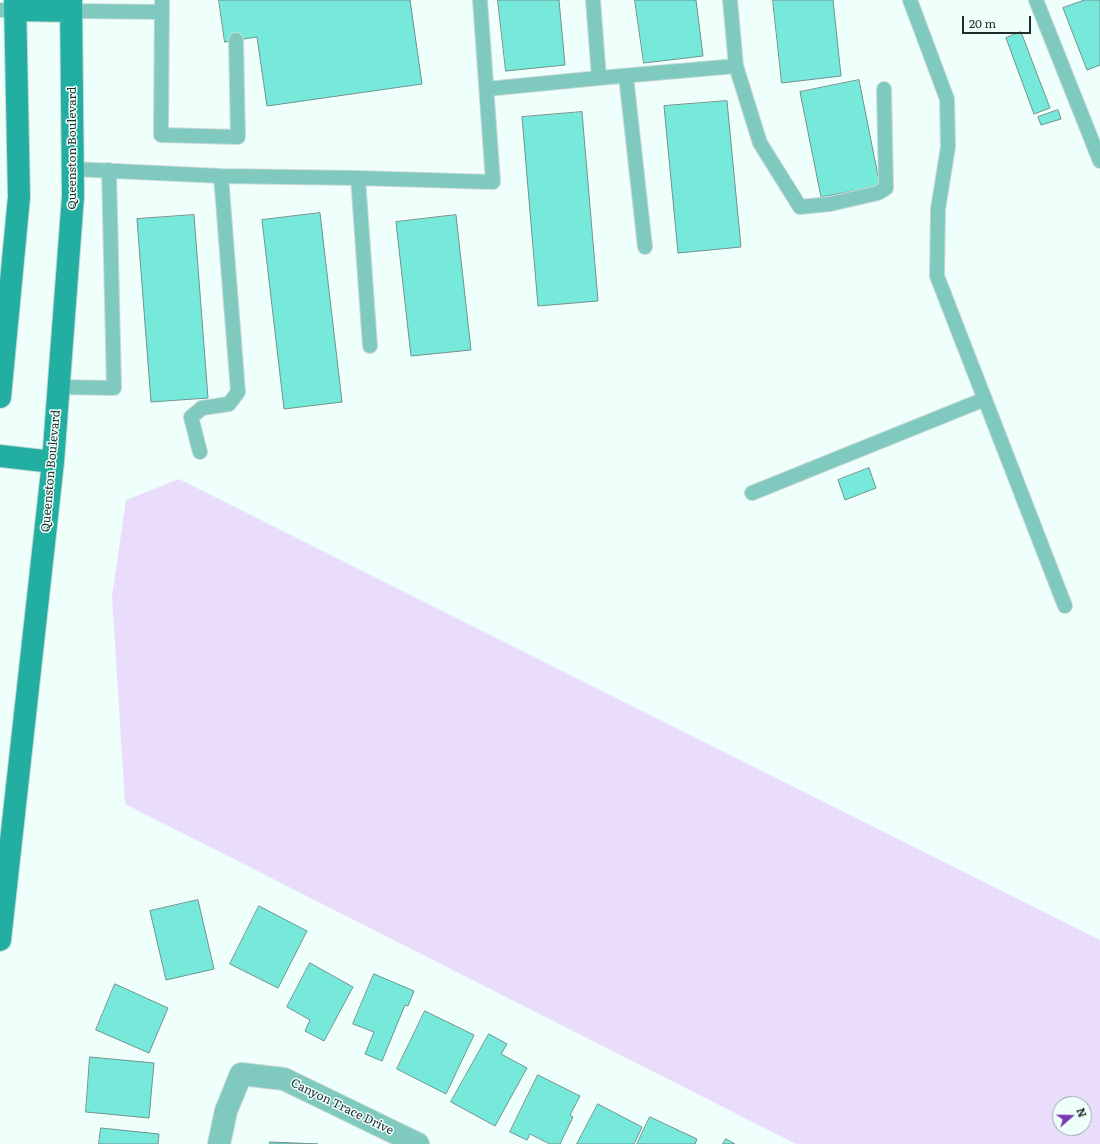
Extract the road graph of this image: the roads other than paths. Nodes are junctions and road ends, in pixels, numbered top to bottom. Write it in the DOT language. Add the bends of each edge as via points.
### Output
graph roads {
  1 [pos="480,0"];
  2 [pos="592,0"];
  3 [pos="730,0"];
  4 [pos="910,0"];
  5 [pos="1036,0"];
  6 [pos="71,6"];
  7 [pos="162,6"];
  8 [pos="10,7"];
  9 [pos="236,40"];
  10 [pos="736,66"];
  11 [pos="626,76"];
  12 [pos="599,78"];
  13 [pos="487,89"];
  14 [pos="884,89"];
  15 [pos="1100,161"];
  16 [pos="72,169"];
  17 [pos="109,170"];
  18 [pos="221,176"];
  19 [pos="358,178"];
  20 [pos="645,248"];
  21 [pos="370,346"];
  22 [pos="59,387"];
  23 [pos="0,397"];
  24 [pos="985,399"];
  25 [pos="200,452"];
  26 [pos="0,456"];
  27 [pos="53,462"];
  28 [pos="752,493"];
  29 [pos="1065,606"];
  30 [pos="0,940"];
  31 [pos="219,1144"];
  32 [pos="418,1144"];
  1 -- 13 [label="lane"];
  2 -- 12 [label="lane"];
  3 -- 10 [label="lane"];
  4 -- 24 [label="lane" via="947,99 948,147 938,209 937,276"];
  5 -- 15 [label="lane"];
  6 -- 7 [label="lane"];
  6 -- 8 [label="main road"];
  6 -- 16 [label="main road, Queenston Boulevard"];
  7 -- 9 [label="lane" via="161,135 238,137"];
  8 -- 23 [label="main road" via="19,197"];
  10 -- 11 [label="lane"];
  10 -- 14 [label="lane" via="760,143 800,207 830,204 878,193 886,188"];
  11 -- 12 [label="lane"];
  11 -- 20 [label="lane"];
  12 -- 13 [label="lane"];
  13 -- 19 [label="lane" via="493,182"];
  16 -- 17 [label="lane"];
  16 -- 22 [label="main road, Queenston Boulevard" via="73,196"];
  17 -- 18 [label="lane"];
  17 -- 22 [label="lane" via="114,388"];
  18 -- 19 [label="lane"];
  18 -- 25 [label="lane" via="238,392 228,404 202,408 191,417"];
  19 -- 21 [label="lane"];
  22 -- 27 [label="main road, Queenston Boulevard"];
  24 -- 28 [label="lane"];
  24 -- 29 [label="lane"];
  26 -- 27 [label="main road"];
  27 -- 30 [label="main road, Queenston Boulevard"];
  31 -- 32 [label="street, Canyon Trace Drive" via="226,1111 241,1074 284,1079"];
}
